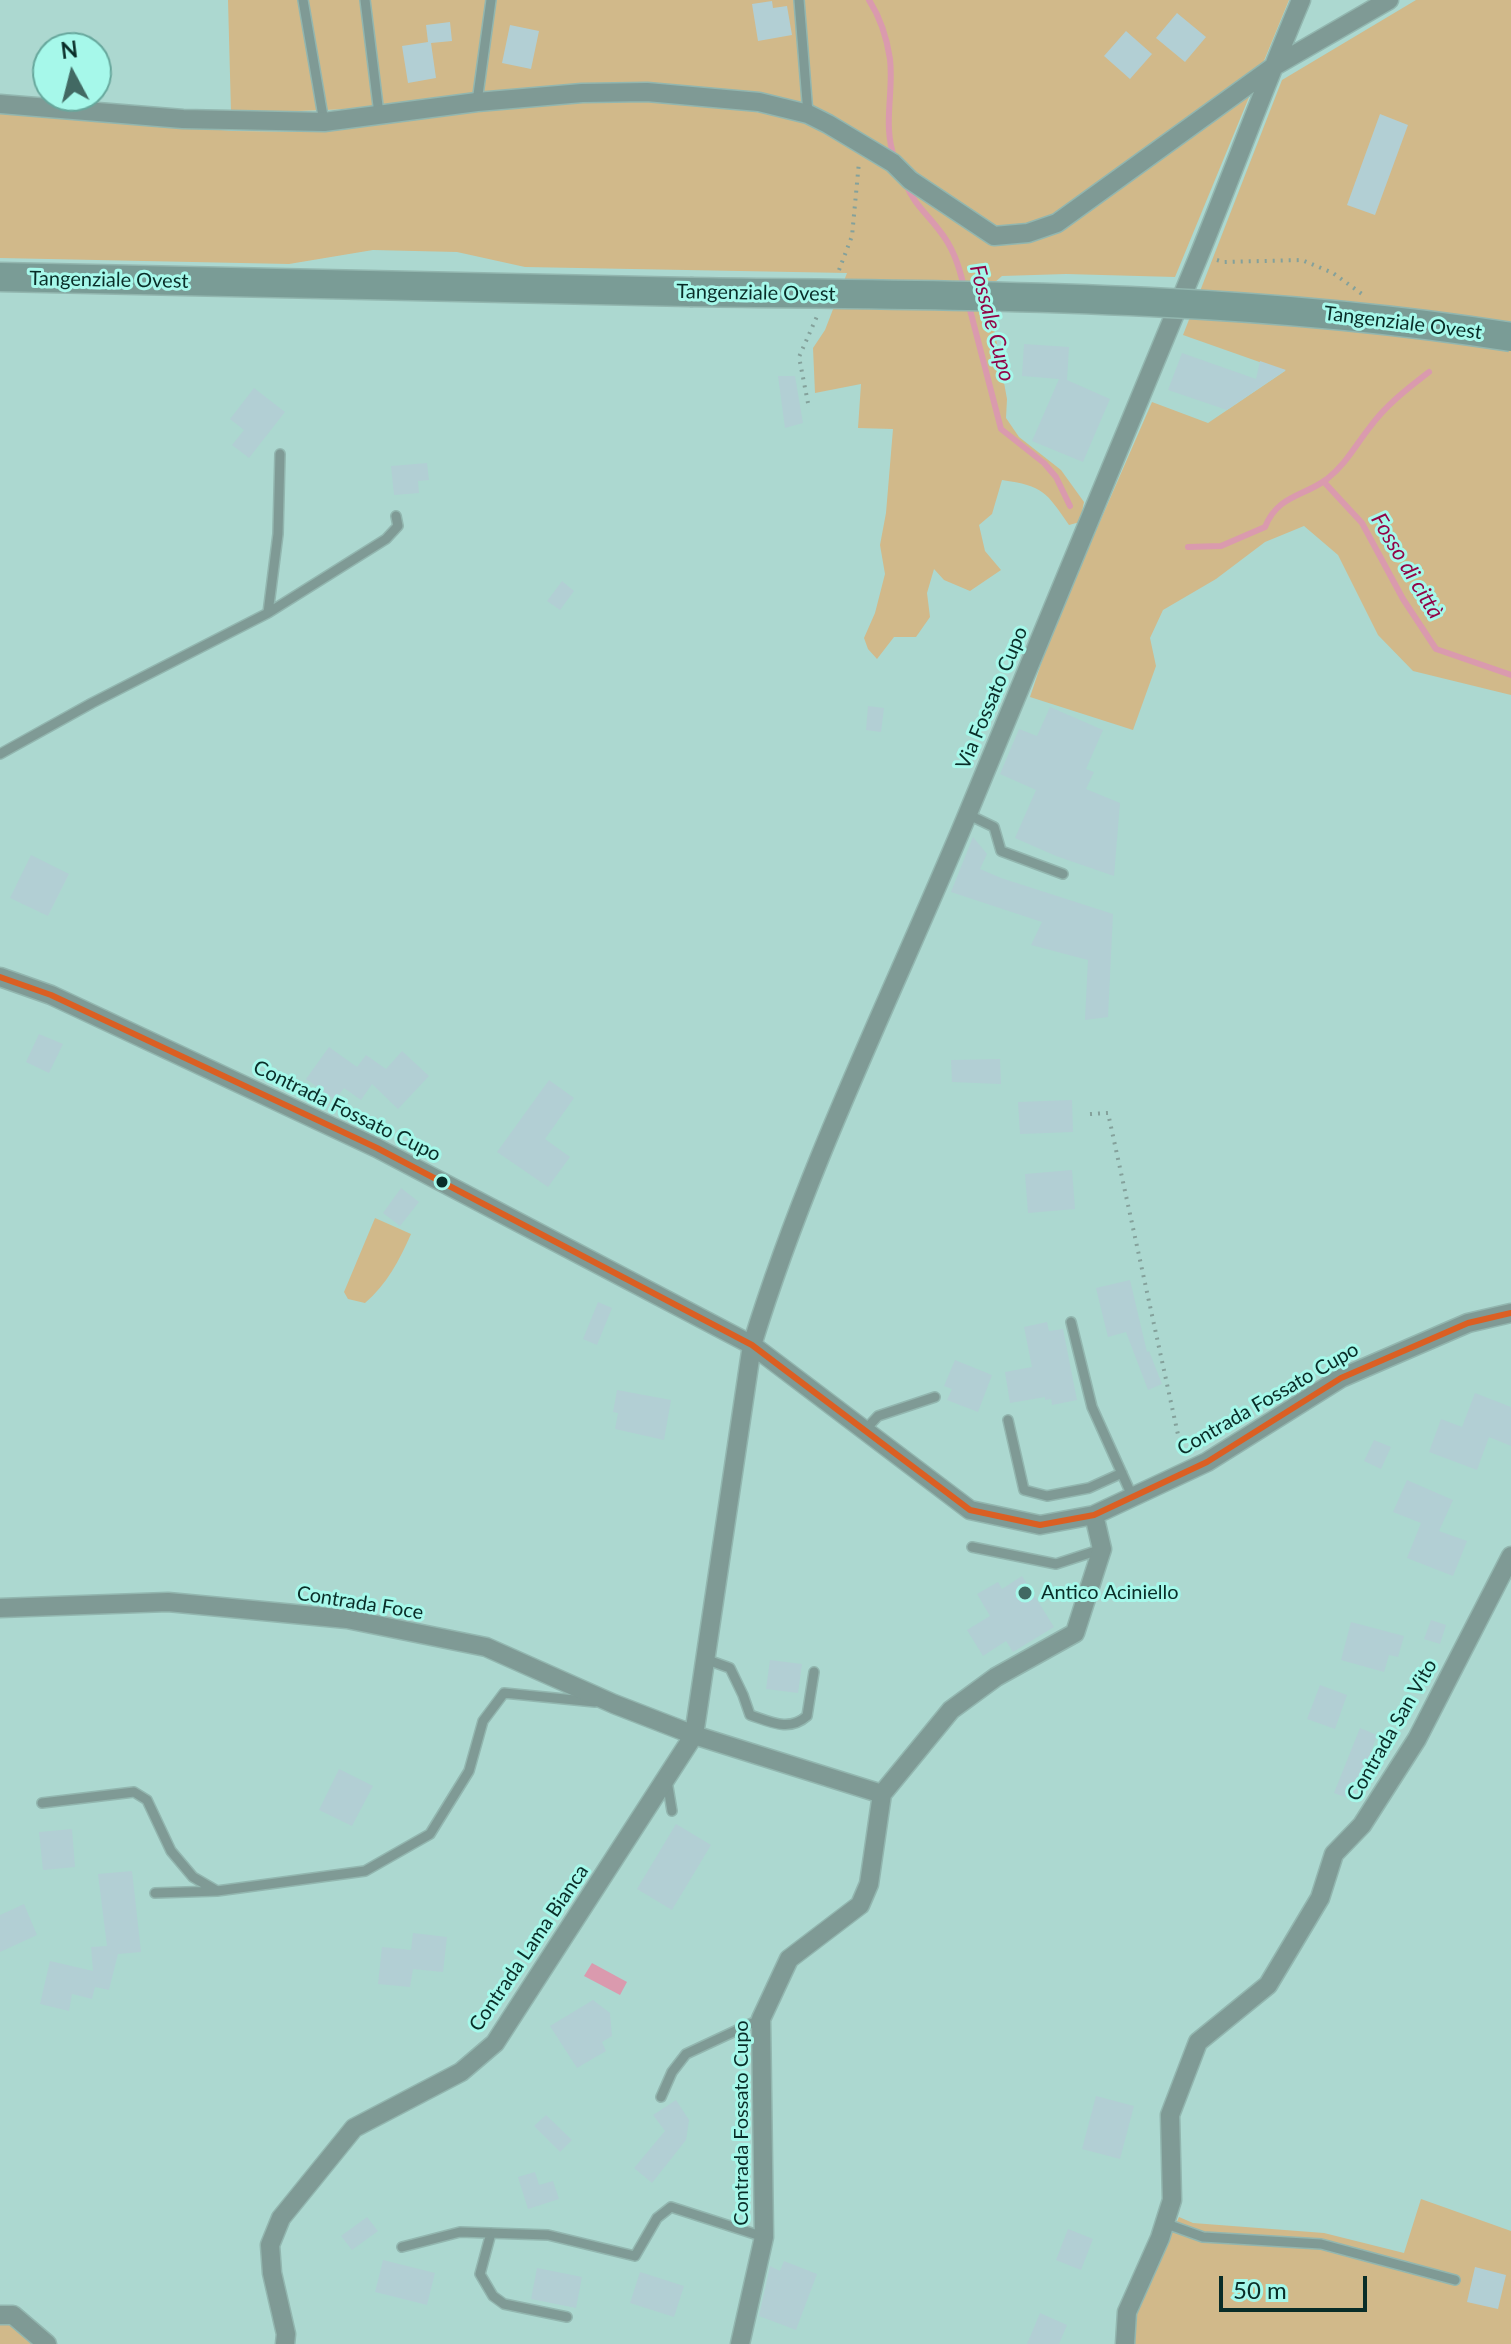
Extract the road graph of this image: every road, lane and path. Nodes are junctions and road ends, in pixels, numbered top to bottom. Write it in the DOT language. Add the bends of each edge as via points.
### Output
graph roads {
  1 [pos="303,0"];
  2 [pos="365,0"];
  3 [pos="491,0"];
  4 [pos="799,0"];
  5 [pos="1301,0"];
  6 [pos="1389,0"];
  7 [pos="1273,67"];
  8 [pos="477,102"];
  9 [pos="0,104"];
  10 [pos="379,114"];
  11 [pos="808,114"];
  12 [pos="324,122"];
  13 [pos="1199,256"];
  14 [pos="0,277"];
  15 [pos="1370,299"];
  16 [pos="1511,337"];
  17 [pos="280,454"];
  18 [pos="396,516"];
  19 [pos="268,613"];
  20 [pos="0,754"];
  21 [pos="967,814"];
  22 [pos="1063,874"];
  23 [pos="0,977"];
  24 [pos="1090,1114"];
  25 [pos="1511,1313"];
  26 [pos="1071,1322"];
  27 [pos="752,1345"];
  28 [pos="935,1397"];
  29 [pos="1008,1420"];
  30 [pos="864,1431"];
  31 [pos="1186,1472"];
  32 [pos="1122,1473"];
  33 [pos="1133,1498"];
  34 [pos="1094,1515"];
  35 [pos="972,1547"];
  36 [pos="1102,1549"];
  37 [pos="1511,1556"];
  38 [pos="0,1608"];
  39 [pos="705,1659"];
  40 [pos="814,1672"];
  41 [pos="614,1704"];
  42 [pos="694,1735"];
  43 [pos="666,1778"];
  44 [pos="882,1794"];
  45 [pos="42,1803"];
  46 [pos="672,1811"];
  47 [pos="217,1891"];
  48 [pos="155,1893"];
  49 [pos="761,2019"];
  50 [pos="661,2097"];
  51 [pos="1164,2223"];
  52 [pos="491,2233"];
  53 [pos="764,2237"];
  54 [pos="402,2247"];
  55 [pos="1455,2280"];
  56 [pos="0,2315"];
  57 [pos="567,2317"];
  58 [pos="1127,2343"];
  59 [pos="47,2344"];
  60 [pos="285,2344"];
  61 [pos="740,2344"];
  1 -- 12 [label="lane"];
  2 -- 10 [label="lane"];
  3 -- 8 [label="lane"];
  4 -- 11 [label="lane"];
  5 -- 7 [label="street, Via Fossato Cupo"];
  6 -- 7 [label="street"];
  7 -- 11 [label="street" via="1057,223 1028,233 994,236 893,163"];
  7 -- 13 [label="street, Via Fossato Cupo"];
  8 -- 10 [label="street"];
  8 -- 11 [label="street" via="647,92 759,102"];
  9 -- 12 [label="street" via="183,119"];
  10 -- 12 [label="street"];
  13 -- 15 [label="path" via="1224,262 1302,260 1333,273"];
  13 -- 21 [label="street, Via Fossato Cupo"];
  14 -- 16 [label="main road, Tangenziale Ovest, bridge" via="1054,298 1259,308 1419,322"];
  17 -- 19 [label="lane" via="278,534"];
  18 -- 19 [label="lane" via="398,526 386,539"];
  19 -- 20 [label="lane"];
  21 -- 22 [label="lane" via="994,827 1001,851"];
  21 -- 27 [label="street, Via Fossato Cupo" via="831,1127"];
  23 -- 27 [label="street, Contrada Fossato Cupo" via="51,995 377,1148"];
  24 -- 31 [label="path" via="1108,1113"];
  25 -- 31 [label="street, Contrada Fossato Cupo" via="1468,1323 1341,1378"];
  26 -- 32 [label="lane" via="1092,1407"];
  27 -- 30 [label="street, Contrada Fossato Cupo"];
  27 -- 39 [label="street"];
  28 -- 30 [label="lane" via="878,1416"];
  29 -- 32 [label="lane" via="1024,1490 1047,1496 1089,1488"];
  30 -- 34 [label="street, Contrada Fossato Cupo" via="970,1510 1040,1525"];
  31 -- 33 [label="street, Contrada Fossato Cupo"];
  32 -- 33 [label="lane"];
  33 -- 34 [label="street, Contrada Fossato Cupo"];
  34 -- 36 [label="street"];
  35 -- 36 [label="lane" via="1056,1564"];
  36 -- 44 [label="street" via="1075,1633 996,1677 951,1710"];
  37 -- 51 [label="street, Contrada San Vito" via="1417,1739 1362,1825 1334,1854 1320,1898 1268,1985 1198,2042 1170,2115 1172,2200"];
  38 -- 41 [label="street, Contrada Foce" via="168,1602 347,1619 486,1647"];
  39 -- 40 [label="lane" via="730,1668 750,1715 786,1726 807,1716"];
  39 -- 42 [label="street"];
  41 -- 42 [label="street, Contrada Foce"];
  41 -- 47 [label="lane" via="504,1693 483,1721 469,1771 430,1834 365,1871"];
  42 -- 43 [label="street, Contrada Lama Bianca"];
  42 -- 44 [label="street, Contrada Foce"];
  43 -- 46 [label="lane"];
  43 -- 60 [label="street, Contrada Lama Bianca" via="495,2043 461,2072 354,2128 281,2218 270,2245"];
  44 -- 49 [label="street, Contrada Fossato Cupo" via="869,1884 860,1905 789,1959"];
  45 -- 47 [label="lane" via="134,1792 147,1800 171,1851 193,1877"];
  47 -- 48 [label="lane"];
  49 -- 50 [label="lane" via="686,2054"];
  49 -- 53 [label="street, Contrada Fossato Cupo"];
  51 -- 55 [label="lane" via="1203,2237 1321,2244"];
  51 -- 58 [label="street, Contrada San Vito" via="1127,2312"];
  52 -- 53 [label="lane" via="548,2235 635,2256 657,2218 671,2207"];
  52 -- 54 [label="lane" via="460,2232"];
  52 -- 57 [label="lane" via="480,2274 493,2296 504,2304"];
  53 -- 61 [label="street, Contrada Fossato Cupo"];
  56 -- 59 [label="street" via="13,2315"];
}
